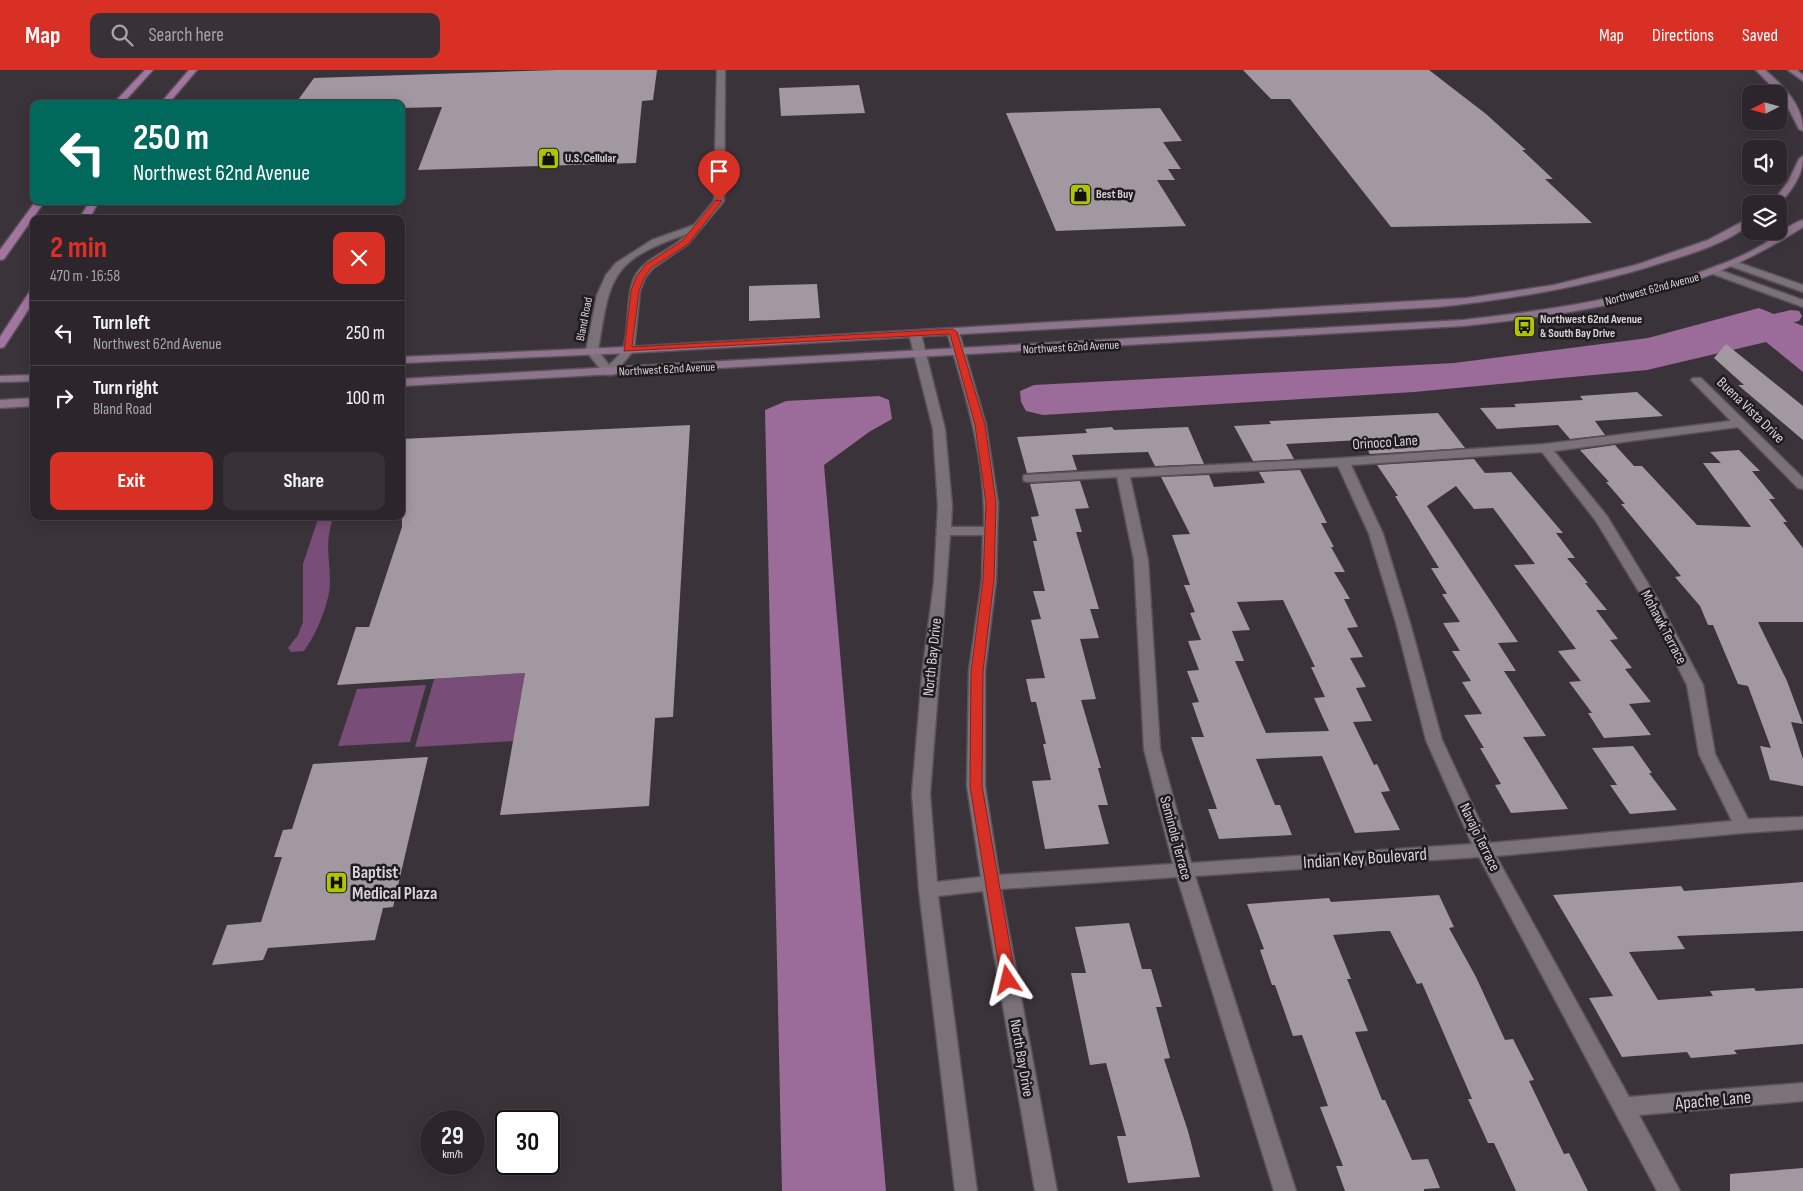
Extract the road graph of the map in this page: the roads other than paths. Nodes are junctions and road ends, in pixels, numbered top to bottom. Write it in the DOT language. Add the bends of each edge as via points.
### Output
graph roads {
  1 [pos="149,70"];
  2 [pos="193,70"];
  3 [pos="720,70"];
  4 [pos="1760,70"];
  5 [pos="1792,70"];
  6 [pos="1803,79"];
  7 [pos="121,100"];
  8 [pos="167,100"];
  9 [pos="1803,129"];
  10 [pos="1803,159"];
  11 [pos="1782,195"];
  12 [pos="30,216"];
  13 [pos="1803,223"];
  14 [pos="1742,225"];
  15 [pos="695,228"];
  16 [pos="0,257"];
  17 [pos="1734,264"];
  18 [pos="1714,271"];
  19 [pos="1803,289"];
  20 [pos="30,299"];
  21 [pos="1803,304"];
  22 [pos="953,332"];
  23 [pos="915,334"];
  24 [pos="0,345"];
  25 [pos="628,350"];
  26 [pos="592,351"];
  27 [pos="959,353"];
  28 [pos="920,355"];
  29 [pos="405,360"];
  30 [pos="609,373"];
  31 [pos="30,378"];
  32 [pos="0,379"];
  33 [pos="1697,380"];
  34 [pos="405,383"];
  35 [pos="30,402"];
  36 [pos="0,404"];
  37 [pos="1742,423"];
  38 [pos="1545,448"];
  39 [pos="1342,462"];
  40 [pos="1123,473"];
  41 [pos="1029,478"];
  42 [pos="1803,485"];
  43 [pos="944,531"];
  44 [pos="990,531"];
  45 [pos="1803,823"];
  46 [pos="1743,826"];
  47 [pos="1484,850"];
  48 [pos="1184,870"];
  49 [pos="991,883"];
  50 [pos="928,890"];
  51 [pos="1803,1092"];
  52 [pos="1622,1108"];
  53 [pos="966,1191"];
  54 [pos="1046,1191"];
  55 [pos="1285,1191"];
  56 [pos="1669,1191"];
  1 -- 7 [label="main road"];
  2 -- 8 [label="main road"];
  3 -- 15 [label="street, Bland Road" via="719,201"];
  4 -- 9 [label="street" via="1784,91"];
  5 -- 6 [label="street"];
  10 -- 11 [label="street"];
  12 -- 16 [label="main road"];
  13 -- 17 [label="street, Northwest 62nd Avenue"];
  14 -- 22 [label="street, Northwest 62nd Avenue" via="1694,249 1611,276 1483,299 1351,310"];
  15 -- 25 [label="street, Bland Road" via="685,242 648,267 640,277 635,291"];
  15 -- 26 [label="street, Bland Road" via="669,236 619,266 604,289"];
  17 -- 18 [label="street, Northwest 62nd Avenue"];
  17 -- 19 [label="street"];
  18 -- 21 [label="street"];
  18 -- 27 [label="street, Northwest 62nd Avenue" via="1615,300 1464,323"];
  20 -- 24 [label="main road"];
  22 -- 23 [label="street, Northwest 62nd Avenue"];
  22 -- 27 [label="street, North Bay Drive"];
  23 -- 25 [label="street, Northwest 62nd Avenue"];
  23 -- 28 [label="street, North Bay Drive"];
  25 -- 26 [label="street, Northwest 62nd Avenue"];
  25 -- 30 [label="street"];
  26 -- 29 [label="street, Northwest 62nd Avenue"];
  26 -- 30 [label="street, Bland Road"];
  27 -- 28 [label="street, Northwest 62nd Avenue"];
  27 -- 44 [label="street, North Bay Drive" via="980,425 991,503"];
  28 -- 30 [label="street, Northwest 62nd Avenue"];
  28 -- 43 [label="street, North Bay Drive" via="939,429"];
  30 -- 34 [label="street, Northwest 62nd Avenue"];
  31 -- 32 [label="street"];
  33 -- 37 [label="street, Buena Vista Drive"];
  35 -- 36 [label="street"];
  37 -- 38 [label="street, Orinoco Lane"];
  37 -- 42 [label="street, Buena Vista Drive"];
  38 -- 39 [label="street, Orinoco Lane"];
  38 -- 46 [label="street, Mohawk Terrace" via="1602,519 1651,600 1695,685 1707,754"];
  39 -- 40 [label="street, Orinoco Lane"];
  39 -- 47 [label="street, Navajo Terrace" via="1376,534 1434,740"];
  40 -- 41 [label="street, Orinoco Lane"];
  40 -- 48 [label="street, Seminole Terrace" via="1141,560 1152,749"];
  43 -- 44 [label="street"];
  43 -- 50 [label="street, North Bay Drive" via="921,794"];
  44 -- 49 [label="street, North Bay Drive" via="989,580 977,671 976,786"];
  45 -- 46 [label="street, Indian Key Boulevard"];
  46 -- 47 [label="street, Indian Key Boulevard"];
  47 -- 48 [label="street, Indian Key Boulevard"];
  47 -- 52 [label="street, Navajo Terrace"];
  48 -- 49 [label="street, Indian Key Boulevard"];
  48 -- 55 [label="street, Seminole Terrace"];
  49 -- 50 [label="street, Indian Key Boulevard"];
  49 -- 54 [label="street, North Bay Drive"];
  50 -- 53 [label="street, North Bay Drive"];
  51 -- 52 [label="street, Apache Lane"];
  52 -- 56 [label="street, Navajo Terrace"];
}
